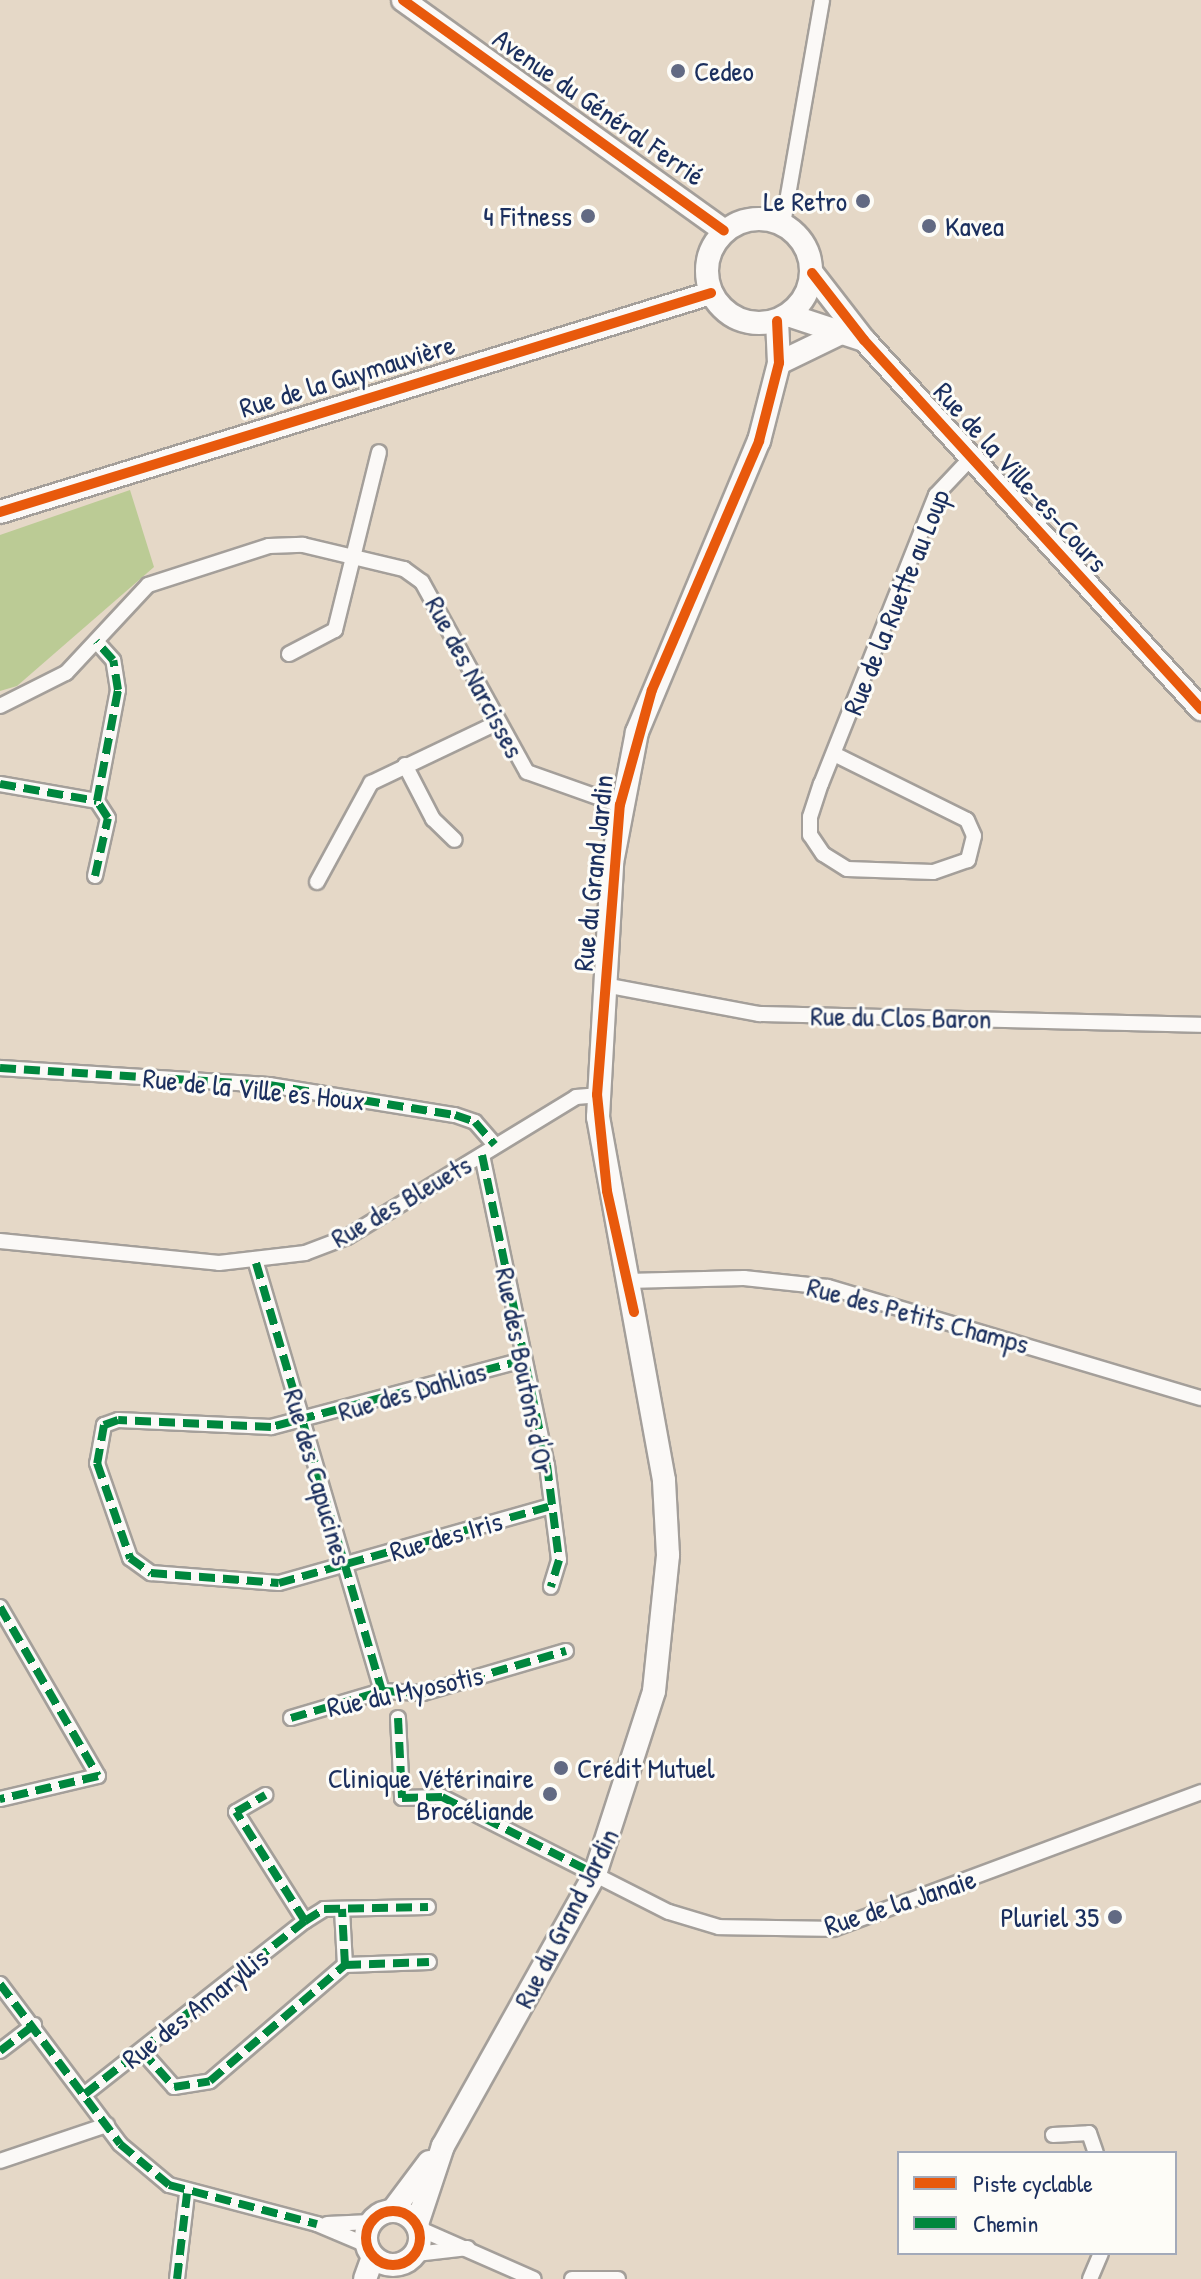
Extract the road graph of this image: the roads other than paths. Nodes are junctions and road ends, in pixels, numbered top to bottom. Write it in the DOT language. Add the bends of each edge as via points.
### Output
graph roads {
  1 [pos="403,0"];
  2 [pos="822,0"];
  3 [pos="783,224"];
  4 [pos="724,231"];
  5 [pos="812,273"];
  6 [pos="711,293"];
  7 [pos="783,318"];
  8 [pos="837,335"];
  9 [pos="864,340"];
  10 [pos="779,363"];
  11 [pos="379,452"];
  12 [pos="970,459"];
  13 [pos="0,512"];
  14 [pos="350,557"];
  15 [pos="96,641"];
  16 [pos="289,654"];
  17 [pos="0,706"];
  18 [pos="1201,709"];
  19 [pos="497,723"];
  20 [pos="834,754"];
  21 [pos="405,765"];
  22 [pos="0,784"];
  23 [pos="97,801"];
  24 [pos="620,805"];
  25 [pos="455,840"];
  26 [pos="95,876"];
  27 [pos="317,882"];
  28 [pos="604,985"];
  29 [pos="1201,1025"];
  30 [pos="0,1068"];
  31 [pos="597,1095"];
  32 [pos="495,1145"];
  33 [pos="482,1155"];
  34 [pos="0,1241"];
  35 [pos="256,1263"];
  36 [pos="627,1281"];
  37 [pos="523,1360"];
  38 [pos="1201,1398"];
  39 [pos="302,1422"];
  40 [pos="548,1507"];
  41 [pos="344,1565"];
  42 [pos="551,1587"];
  43 [pos="0,1607"];
  44 [pos="566,1651"];
  45 [pos="382,1691"];
  46 [pos="291,1718"];
  47 [pos="398,1718"];
  48 [pos="1201,1792"];
  49 [pos="265,1795"];
  50 [pos="0,1799"];
  51 [pos="595,1874"];
  52 [pos="428,1907"];
  53 [pos="342,1909"];
  54 [pos="305,1921"];
  55 [pos="429,1962"];
  56 [pos="345,1965"];
  57 [pos="0,1984"];
  58 [pos="34,2025"];
  59 [pos="0,2051"];
  60 [pos="142,2051"];
  61 [pos="85,2094"];
  62 [pos="107,2125"];
  63 [pos="1053,2135"];
  64 [pos="443,2146"];
  65 [pos="1095,2151"];
  66 [pos="0,2161"];
  67 [pos="187,2194"];
  68 [pos="393,2210"];
  69 [pos="371,2222"];
  70 [pos="317,2224"];
  71 [pos="418,2227"];
  72 [pos="469,2248"];
  73 [pos="370,2251"];
  74 [pos="1100,2255"];
  75 [pos="410,2258"];
  76 [pos="177,2279"];
  77 [pos="365,2279"];
  78 [pos="387,2279"];
  79 [pos="534,2279"];
  80 [pos="572,2279"];
  81 [pos="618,2279"];
  82 [pos="1090,2279"];
  1 -- 4 [label="street, Avenue du Général Ferrié"];
  2 -- 3 [label="street"];
  3 -- 4 [label="street" via="752,219"];
  3 -- 5 [label="street" via="805,244"];
  4 -- 6 [label="street" via="706,271"];
  5 -- 7 [label="street" via="806,297"];
  5 -- 9 [label="street, Rue de la Ville-es-Cours"];
  6 -- 7 [label="street" via="746,323"];
  6 -- 13 [label="street, Rue de la Guymauvière"];
  7 -- 8 [label="street"];
  7 -- 10 [label="street, Rue du Grand Jardin"];
  8 -- 9 [label="street"];
  8 -- 10 [label="street"];
  9 -- 12 [label="street, Rue de la Ville-es-Cours"];
  10 -- 24 [label="street, Rue du Grand Jardin" via="736,504 637,732"];
  11 -- 14 [label="street"];
  12 -- 18 [label="street, Rue de la Ville-es-Cours"];
  12 -- 20 [label="street, Rue de la Ruette au Loup" via="936,495"];
  14 -- 15 [label="street, Rue des Narcisses" via="285,543 167,578 135,597"];
  14 -- 16 [label="street" via="335,630"];
  14 -- 19 [label="street, Rue des Narcisses" via="404,569 422,582"];
  15 -- 17 [label="street, Rue des Narcisses" via="44,688"];
  15 -- 23 [label="street" via="113,660 118,690"];
  19 -- 21 [label="street"];
  19 -- 24 [label="street, Rue des Narcisses" via="527,772"];
  20 -- 20 [label="street, Rue de la Ruette au Loup" via="810,817 810,835 823,854 847,869 933,872 968,860 974,836 967,820"];
  21 -- 25 [label="street" via="433,819"];
  21 -- 27 [label="street" via="357,797"];
  22 -- 23 [label="street"];
  23 -- 26 [label="street" via="108,818"];
  24 -- 28 [label="street, Rue du Grand Jardin"];
  28 -- 29 [label="street, Rue du Clos Baron" via="759,1014"];
  28 -- 31 [label="street, Rue du Grand Jardin"];
  30 -- 32 [label="street, Rue de la Ville es Houx" via="269,1085 455,1115 475,1122"];
  31 -- 32 [label="street, Rue des Bleuets" via="576,1097"];
  31 -- 36 [label="street, Rue du Grand Jardin"];
  32 -- 33 [label="street, Rue des Bleuets"];
  33 -- 35 [label="street, Rue des Bleuets" via="347,1237"];
  33 -- 37 [label="street, Rue des Boutons d'Or"];
  34 -- 35 [label="street, Rue des Bleuets"];
  35 -- 39 [label="street, Rue des Capucines"];
  36 -- 38 [label="street, Rue des Petits Champs" via="744,1278 828,1287"];
  36 -- 51 [label="street, Rue du Grand Jardin" via="657,1422 668,1555 654,1691"];
  37 -- 39 [label="street, Rue des Dahlias"];
  37 -- 40 [label="street, Rue des Boutons d'Or" via="547,1465"];
  39 -- 41 [label="street, Rue des Capucines"];
  39 -- 41 [label="street, Rue des Dahlias" via="118,1420 104,1425 98,1438 100,1481 138,1570 279,1583"];
  40 -- 41 [label="street, Rue des Iris"];
  40 -- 42 [label="street, Rue des Boutons d'Or" via="559,1560"];
  41 -- 45 [label="street, Rue des Capucines"];
  43 -- 50 [label="street" via="98,1776"];
  44 -- 45 [label="street, Rue du Myosotis" via="423,1693"];
  45 -- 46 [label="street, Rue du Myosotis"];
  47 -- 51 [label="street, Rue de la Janaie" via="402,1798 442,1797"];
  48 -- 51 [label="street, Rue de la Janaie" via="833,1929 719,1927 669,1912"];
  49 -- 54 [label="street" via="236,1812"];
  51 -- 64 [label="street, Rue du Grand Jardin"];
  52 -- 53 [label="street, Rue des Amaryllis"];
  53 -- 54 [label="street, Rue des Amaryllis"];
  53 -- 56 [label="street"];
  54 -- 60 [label="street, Rue des Amaryllis"];
  55 -- 56 [label="street"];
  56 -- 60 [label="street" via="196,2088 174,2087"];
  57 -- 58 [label="street"];
  58 -- 59 [label="street"];
  58 -- 61 [label="street"];
  60 -- 61 [label="street, Rue des Amaryllis"];
  61 -- 62 [label="street"];
  62 -- 66 [label="street"];
  62 -- 67 [label="street" via="148,2168"];
  63 -- 65 [label="street" via="1089,2133"];
  64 -- 68 [label="street, Rue du Grand Jardin"];
  64 -- 71 [label="street, Rue du Grand Jardin"];
  67 -- 70 [label="street"];
  67 -- 76 [label="street"];
  68 -- 69 [label="street"];
  68 -- 71 [label="street"];
  69 -- 70 [label="street"];
  69 -- 73 [label="street"];
  70 -- 73 [label="street"];
  71 -- 72 [label="street"];
  71 -- 75 [label="street, Rue du Grand Jardin"];
  72 -- 75 [label="street"];
  72 -- 79 [label="street"];
  73 -- 75 [label="street"];
  73 -- 77 [label="street"];
  74 -- 82 [label="street"];
  75 -- 78 [label="street"];
  80 -- 81 [label="street"];
}
